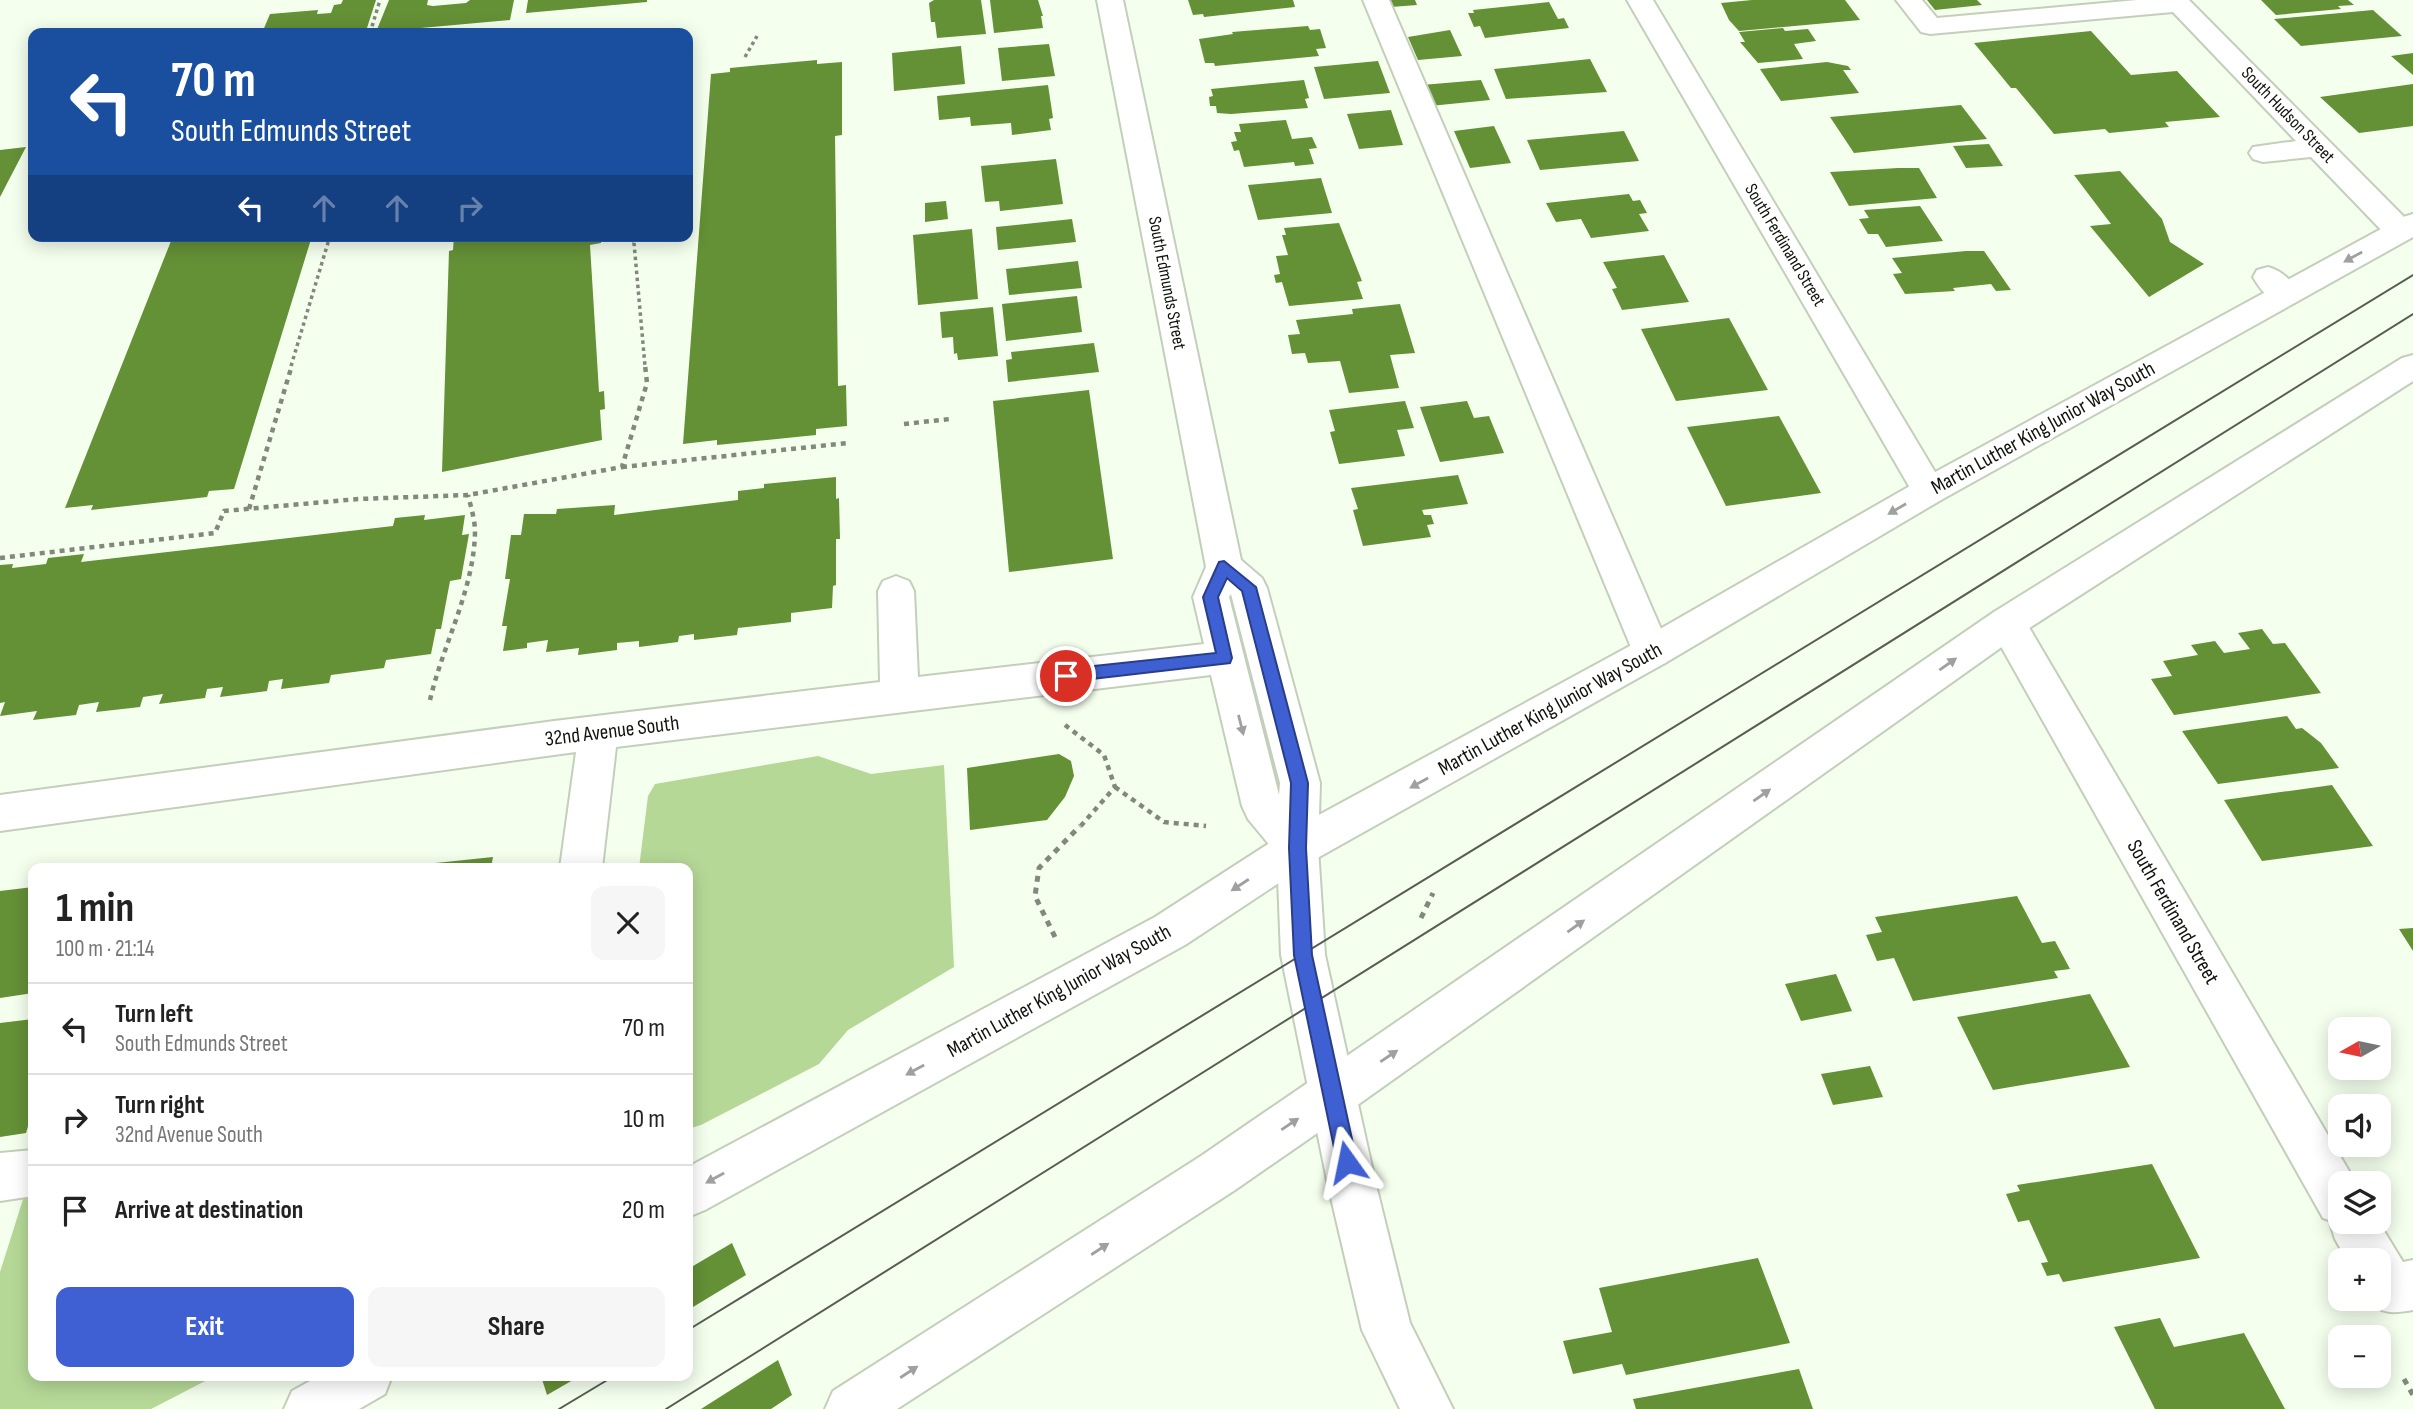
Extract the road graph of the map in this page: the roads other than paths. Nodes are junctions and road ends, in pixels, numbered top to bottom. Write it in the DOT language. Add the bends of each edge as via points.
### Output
graph roads {
  1 [pos="1111,0"];
  2 [pos="1376,0"];
  3 [pos="1640,0"];
  4 [pos="1909,0"];
  5 [pos="2177,2"];
  6 [pos="2319,147"];
  7 [pos="2263,153"];
  8 [pos="2407,228"];
  9 [pos="2413,366"];
  10 [pos="1929,491"];
  11 [pos="1224,567"];
  12 [pos="896,591"];
  13 [pos="2007,623"];
  14 [pos="1653,652"];
  15 [pos="1225,658"];
  16 [pos="900,696"];
  17 [pos="597,733"];
  18 [pos="0,813"];
  19 [pos="1297,848"];
  20 [pos="582,863"];
  21 [pos="1333,1094"];
  22 [pos="28,1174"];
  23 [pos="0,1177"];
  24 [pos="2328,1180"];
  25 [pos="693,1190"];
  26 [pos="358,1381"];
  27 [pos="310,1409"];
  28 [pos="851,1409"];
  29 [pos="1427,1409"];
  1 -- 11 [label="street, South Edmunds Street"];
  2 -- 14 [label="street"];
  3 -- 10 [label="street, South Ferdinand Street"];
  4 -- 5 [label="street" via="1930,26"];
  5 -- 6 [label="street, South Hudson Street"];
  6 -- 7 [label="street"];
  6 -- 8 [label="street, South Hudson Street"];
  8 -- 10 [label="street, Martin Luther King Junior Way South, one-way" via="2277,286"];
  9 -- 13 [label="street"];
  10 -- 14 [label="street, Martin Luther King Junior Way South, one-way"];
  11 -- 15 [label="street" via="1211,597"];
  11 -- 19 [label="street" via="1249,587 1300,783"];
  12 -- 16 [label="street"];
  21 -- 13 [label="street, one-way"];
  13 -- 24 [label="street, South Ferdinand Street"];
  14 -- 19 [label="street, Martin Luther King Junior Way South, one-way"];
  15 -- 16 [label="street, 32nd Avenue South"];
  15 -- 19 [label="street, one-way" via="1262,806"];
  16 -- 17 [label="street, 32nd Avenue South"];
  17 -- 18 [label="street, 32nd Avenue South"];
  17 -- 20 [label="street"];
  19 -- 21 [label="street" via="1303,955"];
  19 -- 25 [label="street, Martin Luther King Junior Way South, one-way" via="1170,931"];
  28 -- 21 [label="street, one-way"];
  21 -- 29 [label="street" via="1387,1330"];
  22 -- 23 [label="street"];
  26 -- 27 [label="street"];
}
